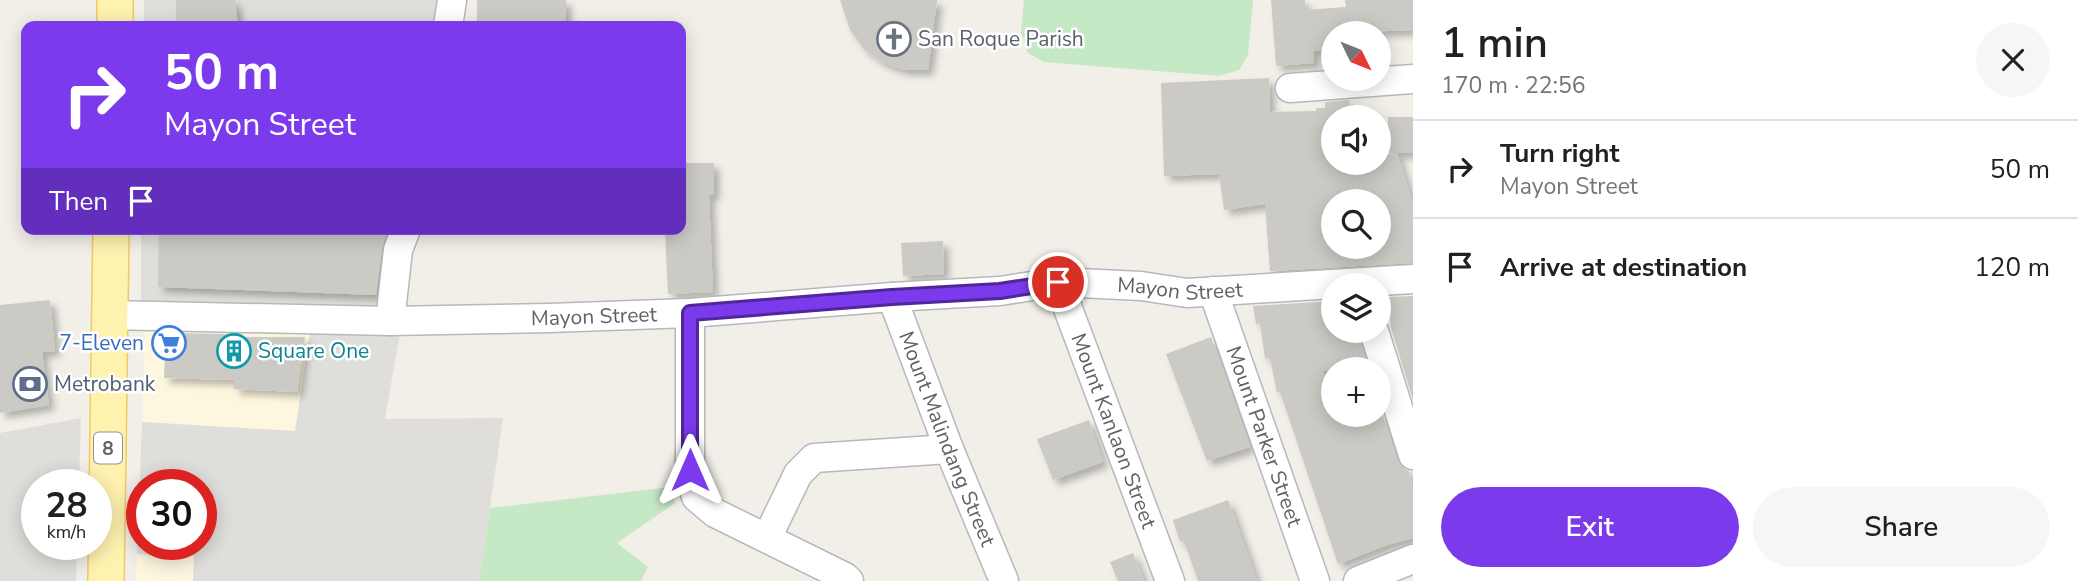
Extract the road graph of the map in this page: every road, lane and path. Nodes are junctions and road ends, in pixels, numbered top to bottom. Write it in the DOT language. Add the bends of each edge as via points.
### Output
graph roads {
  1 [pos="115,0"];
  2 [pos="452,0"];
  3 [pos="115,21"];
  4 [pos="449,21"];
  5 [pos="1413,79"];
  6 [pos="1290,88"];
  7 [pos="111,235"];
  8 [pos="403,235"];
  9 [pos="1413,279"];
  10 [pos="1391,281"];
  11 [pos="1058,282"];
  12 [pos="1321,286"];
  13 [pos="1213,291"];
  14 [pos="892,297"];
  15 [pos="690,313"];
  16 [pos="109,315"];
  17 [pos="390,321"];
  18 [pos="1378,343"];
  19 [pos="950,449"];
  20 [pos="1413,455"];
  21 [pos="767,538"];
  22 [pos="1413,559"];
  23 [pos="106,581"];
  24 [pos="849,581"];
  25 [pos="1004,581"];
  26 [pos="1170,581"];
  27 [pos="1315,581"];
  28 [pos="1358,581"];
  1 -- 3 [label="main road"];
  2 -- 4 [label="street"];
  5 -- 6 [label="street"];
  7 -- 16 [label="main road, 8"];
  8 -- 17 [label="street"];
  9 -- 10 [label="street, Mayon Street"];
  11 -- 13 [label="street, Mayon Street" via="1187,293"];
  11 -- 14 [label="street, Mayon Street" via="1000,291"];
  11 -- 26 [label="street, Mount Kanlaon Street"];
  12 -- 13 [label="street, Mayon Street"];
  13 -- 27 [label="street, Mount Parker Street"];
  14 -- 15 [label="street, Mayon Street"];
  14 -- 19 [label="street, Mount Malindang Street"];
  15 -- 17 [label="street, Mayon Street"];
  15 -- 21 [label="street" via="690,470 696,497 715,513"];
  16 -- 17 [label="street, Mayon Street"];
  16 -- 23 [label="main road, 8"];
  18 -- 20 [label="street"];
  19 -- 21 [label="street" via="814,458 798,474"];
  19 -- 25 [label="street, Mount Malindang Street"];
  21 -- 24 [label="street"];
  22 -- 28 [label="street"];
}
